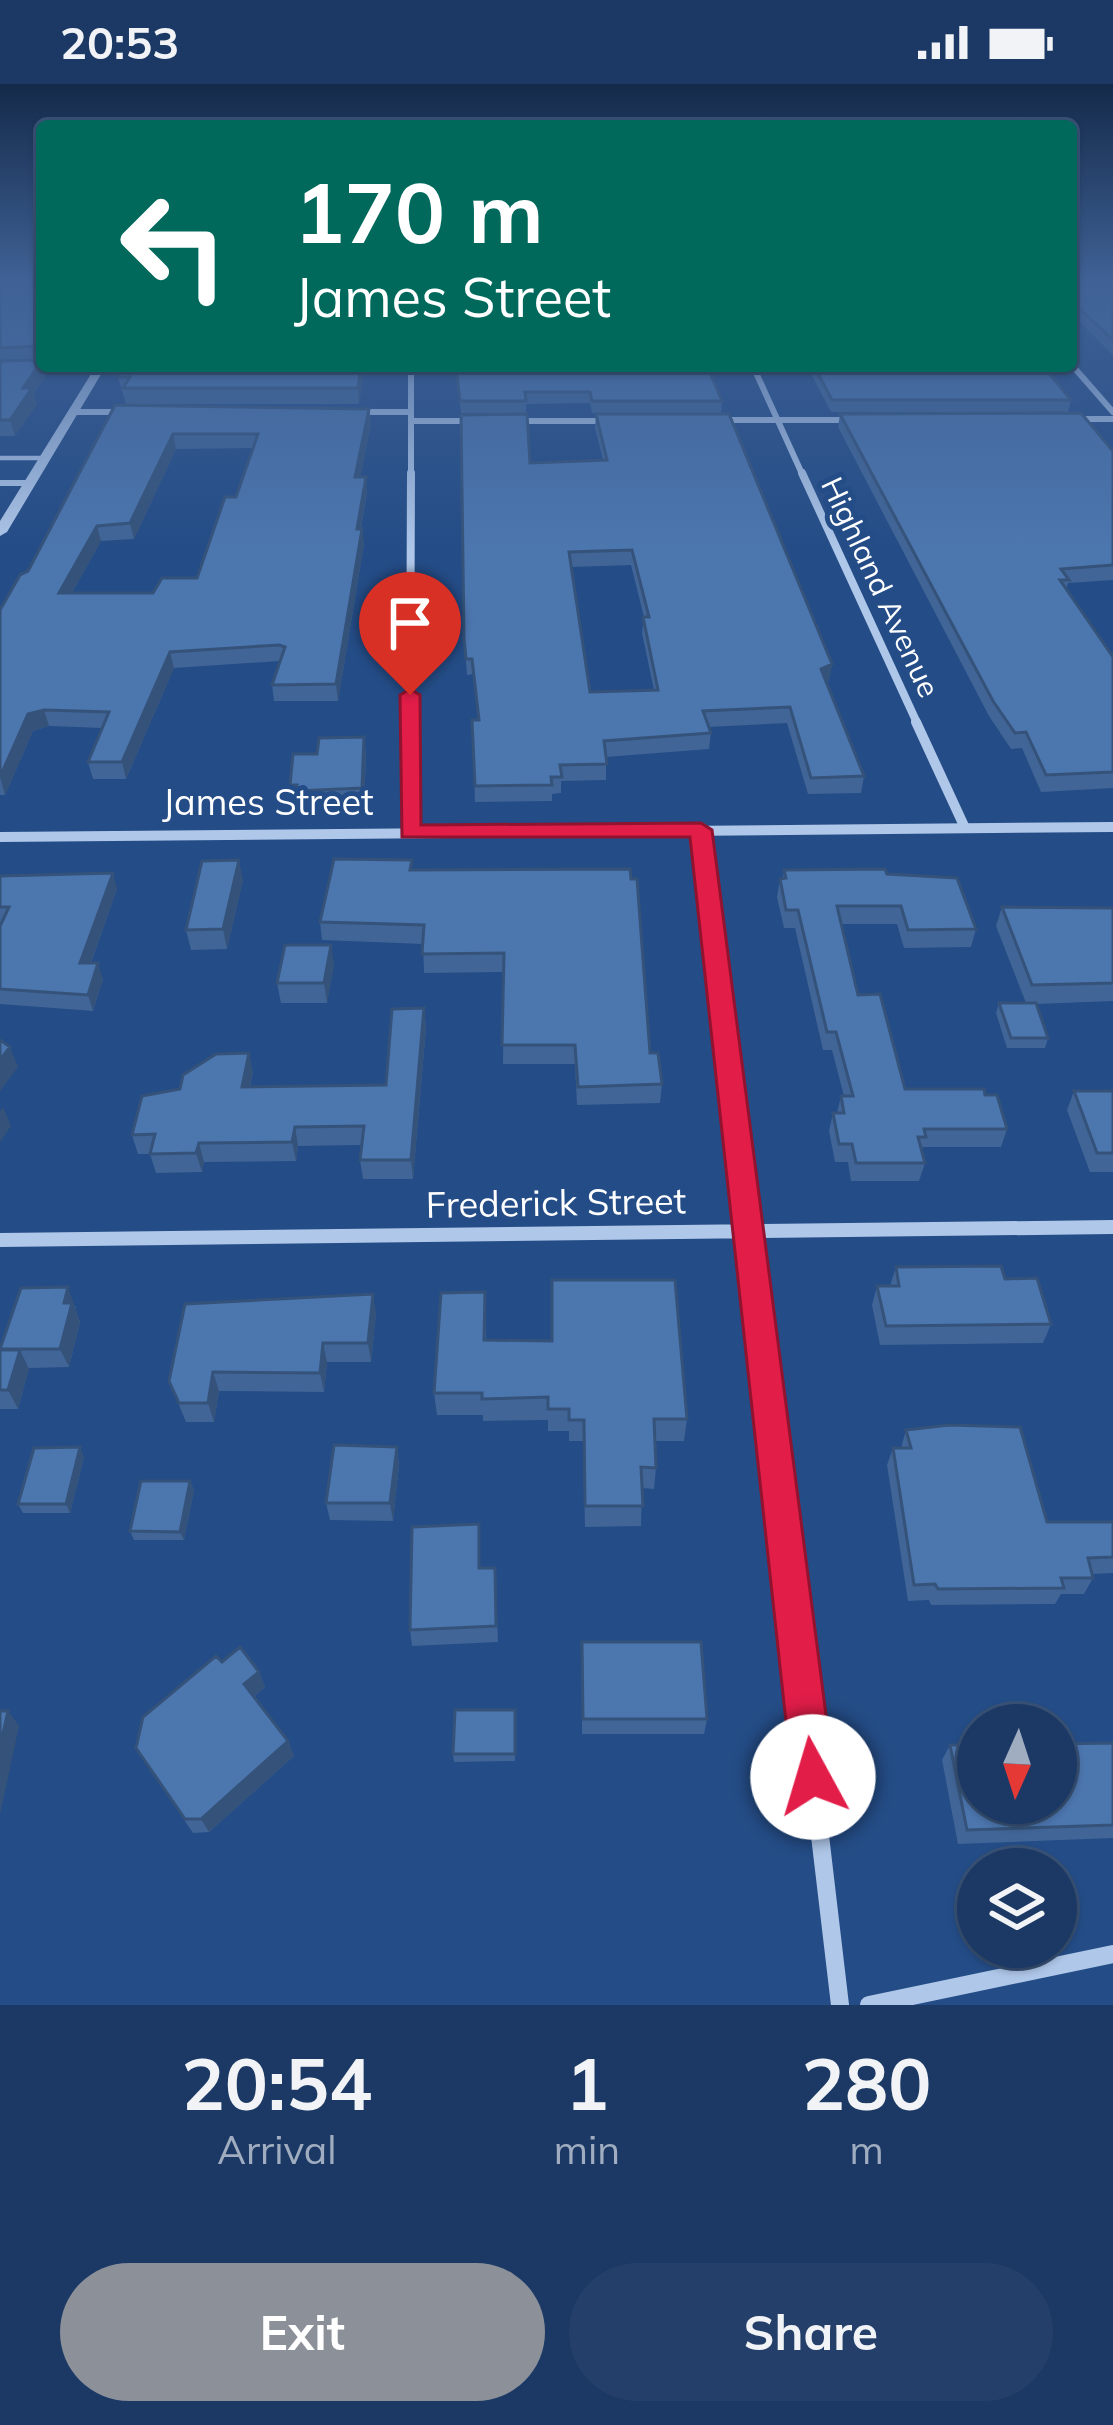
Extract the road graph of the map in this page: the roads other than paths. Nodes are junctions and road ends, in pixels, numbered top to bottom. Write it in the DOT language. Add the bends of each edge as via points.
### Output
graph roads {
  1 [pos="97,372"];
  2 [pos="412,372"];
  3 [pos="756,372"];
  4 [pos="1077,372"];
  5 [pos="73,412"];
  6 [pos="140,412"];
  7 [pos="343,412"];
  8 [pos="1113,416"];
  9 [pos="411,417"];
  10 [pos="1065,419"];
  11 [pos="709,420"];
  12 [pos="777,420"];
  13 [pos="873,420"];
  14 [pos="479,421"];
  15 [pos="502,421"];
  16 [pos="617,421"];
  17 [pos="0,458"];
  18 [pos="45,458"];
  19 [pos="0,483"];
  20 [pos="30,483"];
  21 [pos="0,532"];
  22 [pos="1113,827"];
  23 [pos="965,828"];
  24 [pos="701,830"];
  25 [pos="410,832"];
  26 [pos="0,838"];
  27 [pos="1113,1227"];
  28 [pos="749,1229"];
  29 [pos="0,1240"];
  30 [pos="1113,1954"];
  31 [pos="840,2005"];
  32 [pos="869,2005"];
  1 -- 5 [label="street"];
  2 -- 9 [label="street"];
  3 -- 12 [label="street, Highland Avenue"];
  4 -- 8 [label="street"];
  5 -- 6 [label="street"];
  5 -- 18 [label="street"];
  7 -- 9 [label="street"];
  8 -- 10 [label="street"];
  9 -- 14 [label="street"];
  9 -- 25 [label="street"];
  11 -- 12 [label="street"];
  12 -- 13 [label="street"];
  12 -- 23 [label="street, Highland Avenue"];
  15 -- 16 [label="street"];
  17 -- 18 [label="lane"];
  18 -- 20 [label="street"];
  19 -- 20 [label="lane"];
  20 -- 21 [label="street"];
  22 -- 23 [label="street, James Street"];
  23 -- 24 [label="street, James Street"];
  24 -- 25 [label="street, James Street"];
  24 -- 28 [label="street"];
  25 -- 26 [label="street, James Street"];
  27 -- 28 [label="street, Frederick Street"];
  28 -- 29 [label="street, Frederick Street"];
  28 -- 31 [label="street"];
  30 -- 32 [label="street"];
}
